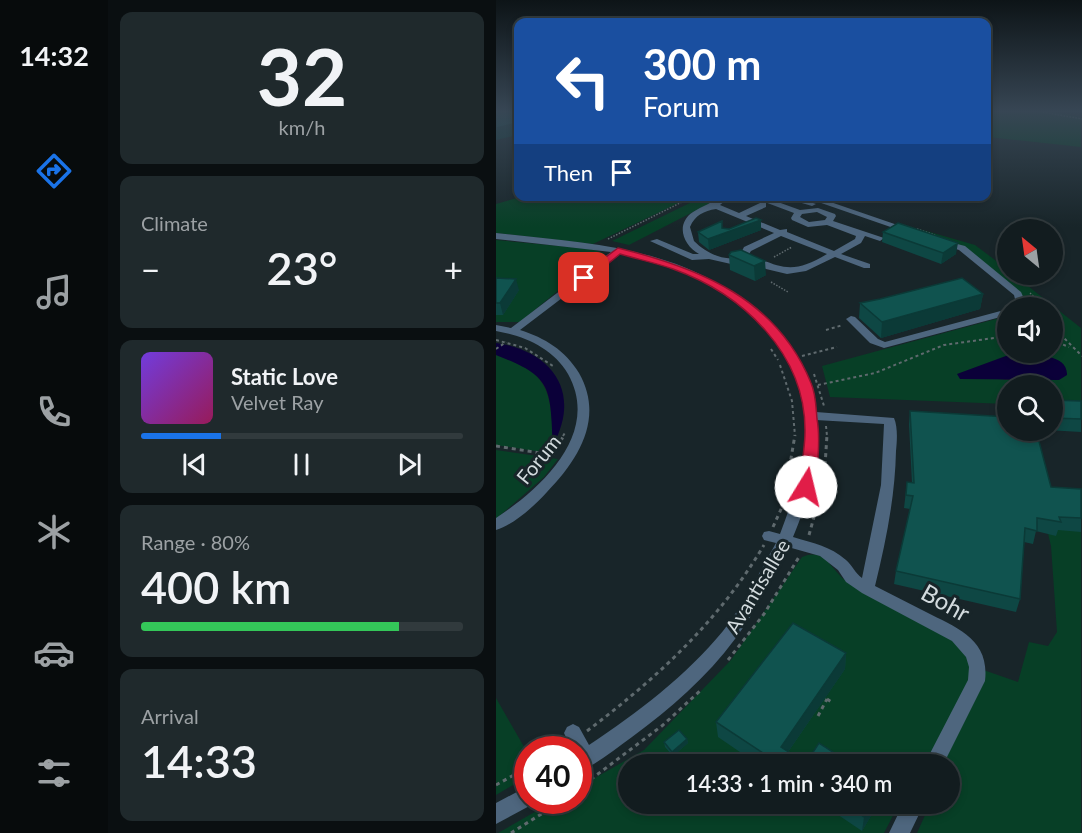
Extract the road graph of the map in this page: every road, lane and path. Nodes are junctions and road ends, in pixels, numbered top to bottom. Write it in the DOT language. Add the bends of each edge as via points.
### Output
graph roads {
  1 [pos="684,201"];
  2 [pos="721,201"];
  3 [pos="767,201"];
  4 [pos="799,201"];
  5 [pos="810,201"];
  6 [pos="763,205"];
  7 [pos="814,205"];
  8 [pos="712,207"];
  9 [pos="799,212"];
  10 [pos="739,216"];
  11 [pos="828,222"];
  12 [pos="756,223"];
  13 [pos="802,223"];
  14 [pos="746,227"];
  15 [pos="781,233"];
  16 [pos="918,234"];
  17 [pos="859,235"];
  18 [pos="496,236"];
  19 [pos="876,237"];
  20 [pos="929,237"];
  21 [pos="654,241"];
  22 [pos="804,242"];
  23 [pos="614,247"];
  24 [pos="834,254"];
  25 [pos="710,256"];
  26 [pos="748,258"];
  27 [pos="868,266"];
  28 [pos="768,267"];
  29 [pos="804,270"];
  30 [pos="816,276"];
  31 [pos="771,282"];
  32 [pos="788,292"];
  33 [pos="1019,297"];
  34 [pos="997,315"];
  35 [pos="851,320"];
  36 [pos="496,328"];
  37 [pos="513,331"];
  38 [pos="997,338"];
  39 [pos="1063,339"];
  40 [pos="496,340"];
  41 [pos="506,342"];
  42 [pos="766,342"];
  43 [pos="1063,344"];
  44 [pos="799,347"];
  45 [pos="837,347"];
  46 [pos="1070,347"];
  47 [pos="496,349"];
  48 [pos="1081,356"];
  49 [pos="798,357"];
  50 [pos="808,362"];
  51 [pos="555,367"];
  52 [pos="811,369"];
  53 [pos="818,385"];
  54 [pos="818,416"];
  55 [pos="569,427"];
  56 [pos="496,446"];
  57 [pos="553,455"];
  58 [pos="570,457"];
  59 [pos="496,525"];
  60 [pos="769,536"];
  61 [pos="787,540"];
  62 [pos="804,546"];
  63 [pos="867,589"];
  64 [pos="724,664"];
  65 [pos="702,688"];
  66 [pos="833,703"];
  67 [pos="818,716"];
  68 [pos="574,736"];
  69 [pos="592,754"];
  70 [pos="939,754"];
  71 [pos="514,775"];
  72 [pos="592,778"];
  73 [pos="496,785"];
  74 [pos="514,804"];
  75 [pos="496,814"];
  76 [pos="541,814"];
  77 [pos="908,814"];
  78 [pos="511,833"];
  79 [pos="899,833"];
  1 -- 23 [label="path" via="602,242"];
  2 -- 8 [label="street"];
  3 -- 9 [label="street"];
  4 -- 7 [label="street"];
  5 -- 7 [label="street"];
  6 -- 10 [label="street"];
  7 -- 9 [label="street"];
  7 -- 11 [label="street" via="832,216"];
  7 -- 16 [label="street"];
  8 -- 10 [label="street"];
  8 -- 25 [label="street" via="686,222 685,229 689,242"];
  9 -- 13 [label="street" via="795,218"];
  10 -- 12 [label="street"];
  11 -- 13 [label="street"];
  11 -- 17 [label="street"];
  12 -- 14 [label="street"];
  12 -- 15 [label="street"];
  13 -- 15 [label="street"];
  15 -- 22 [label="street"];
  15 -- 26 [label="street" via="747,249 744,252"];
  17 -- 19 [label="street"];
  17 -- 24 [label="street"];
  18 -- 23 [label="street, Avantisallee"];
  20 -- 33 [label="street" via="962,248"];
  21 -- 25 [label="street" via="692,256"];
  22 -- 24 [label="street"];
  22 -- 28 [label="path" via="765,262 771,265"];
  23 -- 37 [label="street"];
  23 -- 49 [label="street, Avantisallee" via="676,267 728,292 766,323"];
  24 -- 27 [label="street"];
  24 -- 29 [label="street"];
  25 -- 26 [label="street" via="734,261"];
  26 -- 28 [label="street"];
  28 -- 29 [label="street" via="784,273"];
  29 -- 30 [label="street"];
  31 -- 32 [label="path"];
  34 -- 35 [label="street" via="884,345"];
  36 -- 37 [label="street, Forum"];
  37 -- 58 [label="street, Forum" via="551,348 579,377 586,414"];
  38 -- 53 [label="path" via="944,345 875,374"];
  39 -- 46 [label="path"];
  40 -- 41 [label="path"];
  41 -- 47 [label="path"];
  41 -- 51 [label="path" via="526,348"];
  42 -- 60 [label="path" via="780,363 793,400 797,444 783,504"];
  43 -- 46 [label="path"];
  44 -- 49 [label="path"];
  45 -- 49 [label="path"];
  46 -- 48 [label="path"];
  49 -- 50 [label="path"];
  49 -- 54 [label="street, Avantisallee"];
  52 -- 53 [label="path"];
  53 -- 54 [label="path"];
  54 -- 61 [label="street, Avantisallee" via="806,487"];
  54 -- 62 [label="path" via="828,452 819,506"];
  54 -- 63 [label="street" via="890,421 888,498"];
  55 -- 57 [label="path"];
  56 -- 57 [label="path"];
  57 -- 58 [label="path"];
  58 -- 59 [label="street, Forum" via="541,490"];
  60 -- 61 [label="street, Bohr"];
  60 -- 68 [label="path" via="748,573 709,623 660,673"];
  61 -- 62 [label="street, Bohr"];
  61 -- 69 [label="street, Avantisallee" via="724,641 667,698"];
  62 -- 63 [label="street, Bohr" via="834,557 851,578"];
  62 -- 64 [label="path" via="764,614"];
  63 -- 70 [label="street, Bohr" via="958,636 976,657 976,681"];
  65 -- 72 [label="path" via="663,725"];
  66 -- 67 [label="path" via="826,699"];
  71 -- 73 [label="path"];
  74 -- 75 [label="street"];
  76 -- 78 [label="path"];
  77 -- 79 [label="street"];
}
